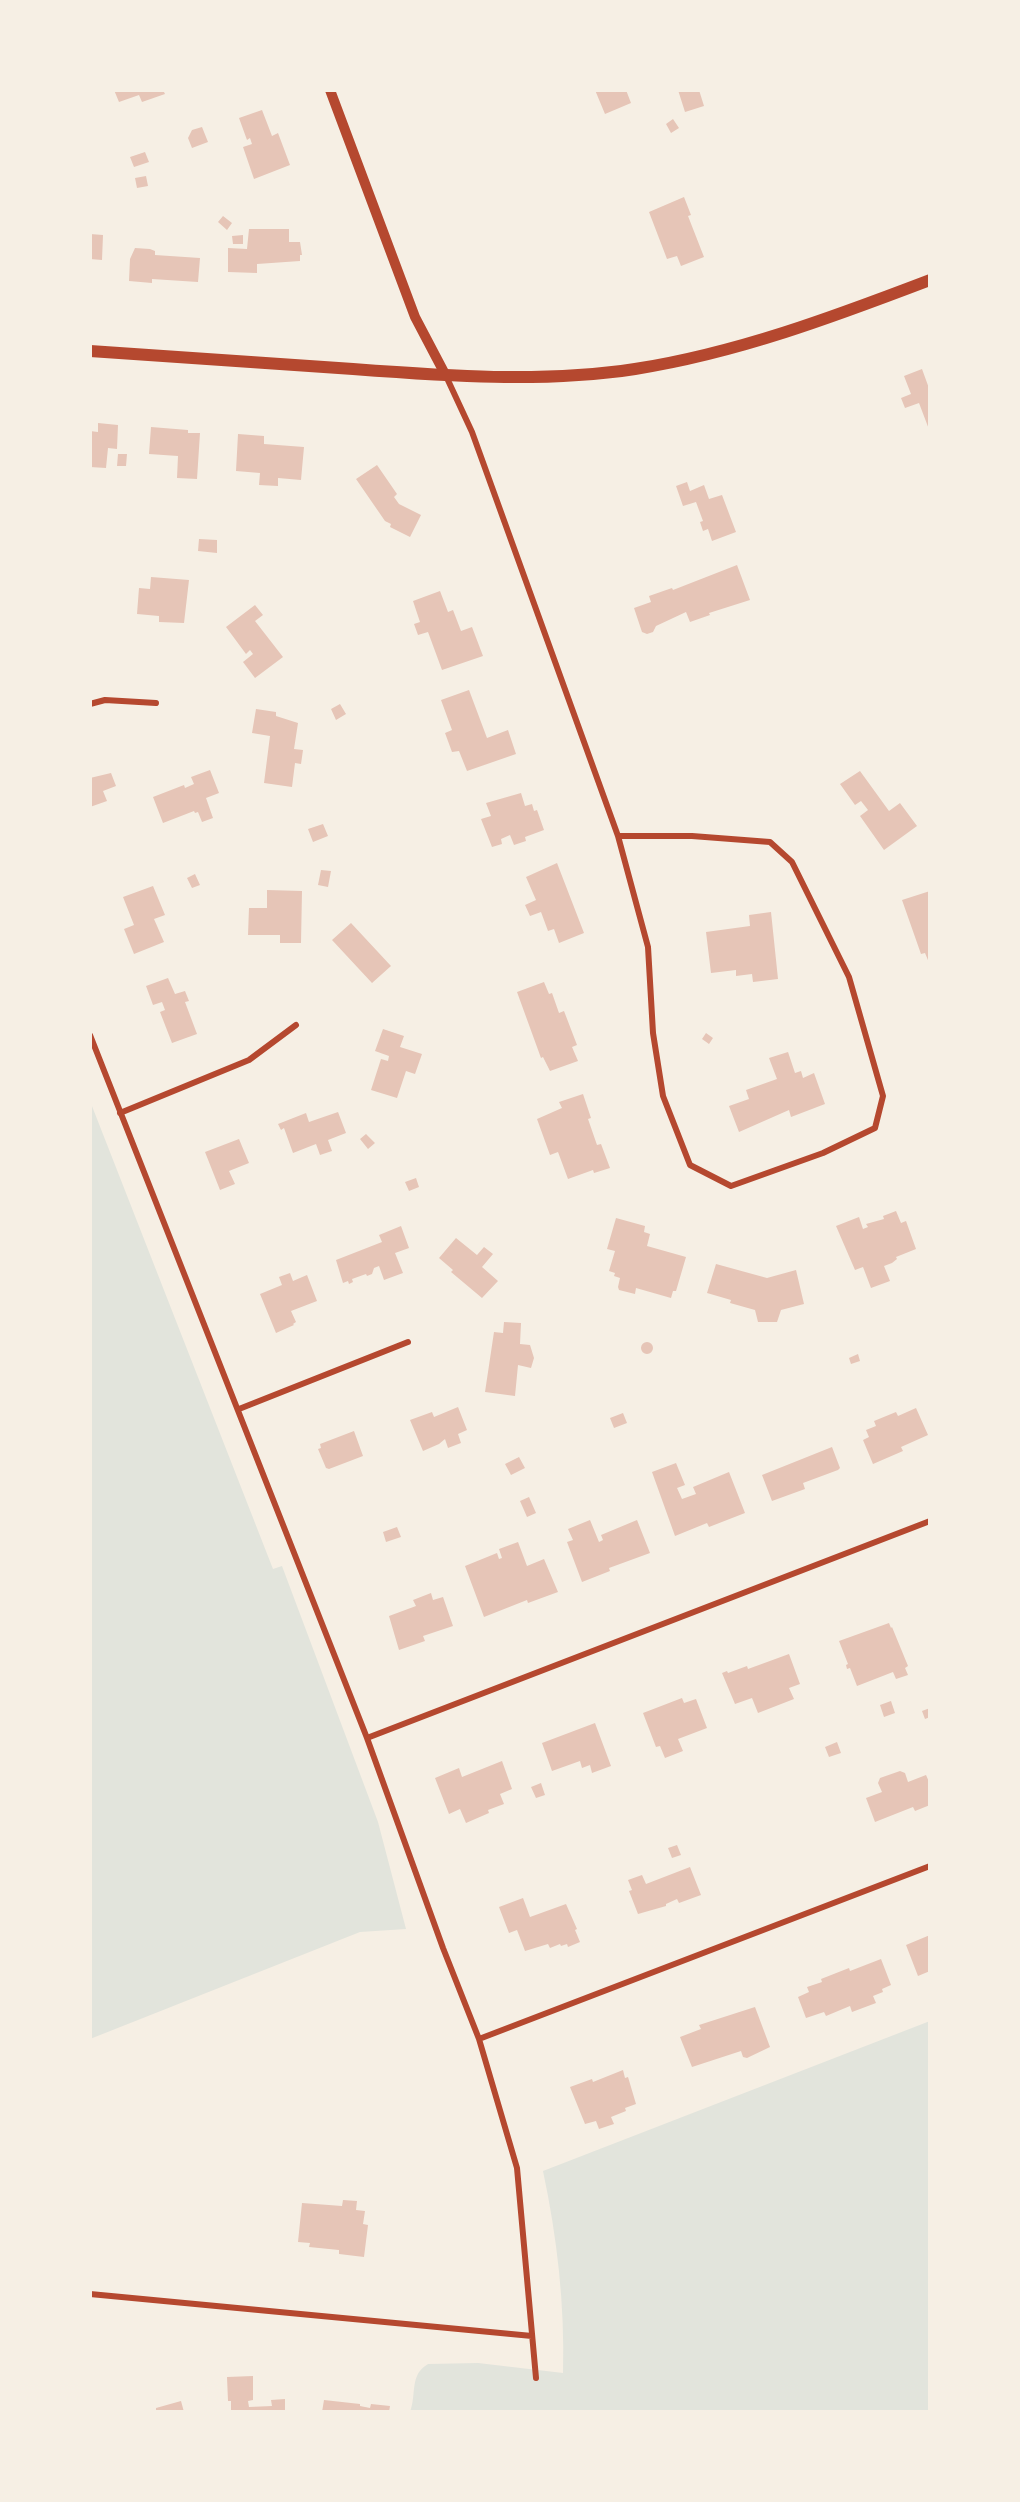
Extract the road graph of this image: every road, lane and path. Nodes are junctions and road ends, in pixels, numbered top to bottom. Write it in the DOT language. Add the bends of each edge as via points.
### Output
graph roads {
  1 [pos="330,90"];
  2 [pos="930,280"];
  3 [pos="90,351"];
  4 [pos="446,376"];
  5 [pos="156,703"];
  6 [pos="90,704"];
  7 [pos="618,836"];
  8 [pos="296,1025"];
  9 [pos="90,1035"];
  10 [pos="120,1113"];
  11 [pos="408,1342"];
  12 [pos="239,1409"];
  13 [pos="930,1521"];
  14 [pos="367,1738"];
  15 [pos="930,1866"];
  16 [pos="478,2039"];
  17 [pos="90,2294"];
  18 [pos="532,2336"];
  19 [pos="536,2378"];
  1 -- 4 [label="street" via="415,317"];
  2 -- 4 [label="main road" via="783,334 673,362 593,374"];
  3 -- 4 [label="main road"];
  4 -- 7 [label="street" via="472,432"];
  5 -- 6 [label="street" via="105,700"];
  7 -- 7 [label="street" via="648,947 653,1033 663,1096 690,1165 731,1186 823,1153 875,1128 883,1096 849,977 792,862 770,842"];
  8 -- 10 [label="street" via="249,1060"];
  9 -- 10 [label="street"];
  10 -- 12 [label="street"];
  11 -- 12 [label="street"];
  12 -- 14 [label="street"];
  13 -- 14 [label="street"];
  14 -- 16 [label="street"];
  15 -- 16 [label="street"];
  16 -- 18 [label="street" via="517,2168"];
  17 -- 18 [label="street"];
  18 -- 19 [label="street"];
}
